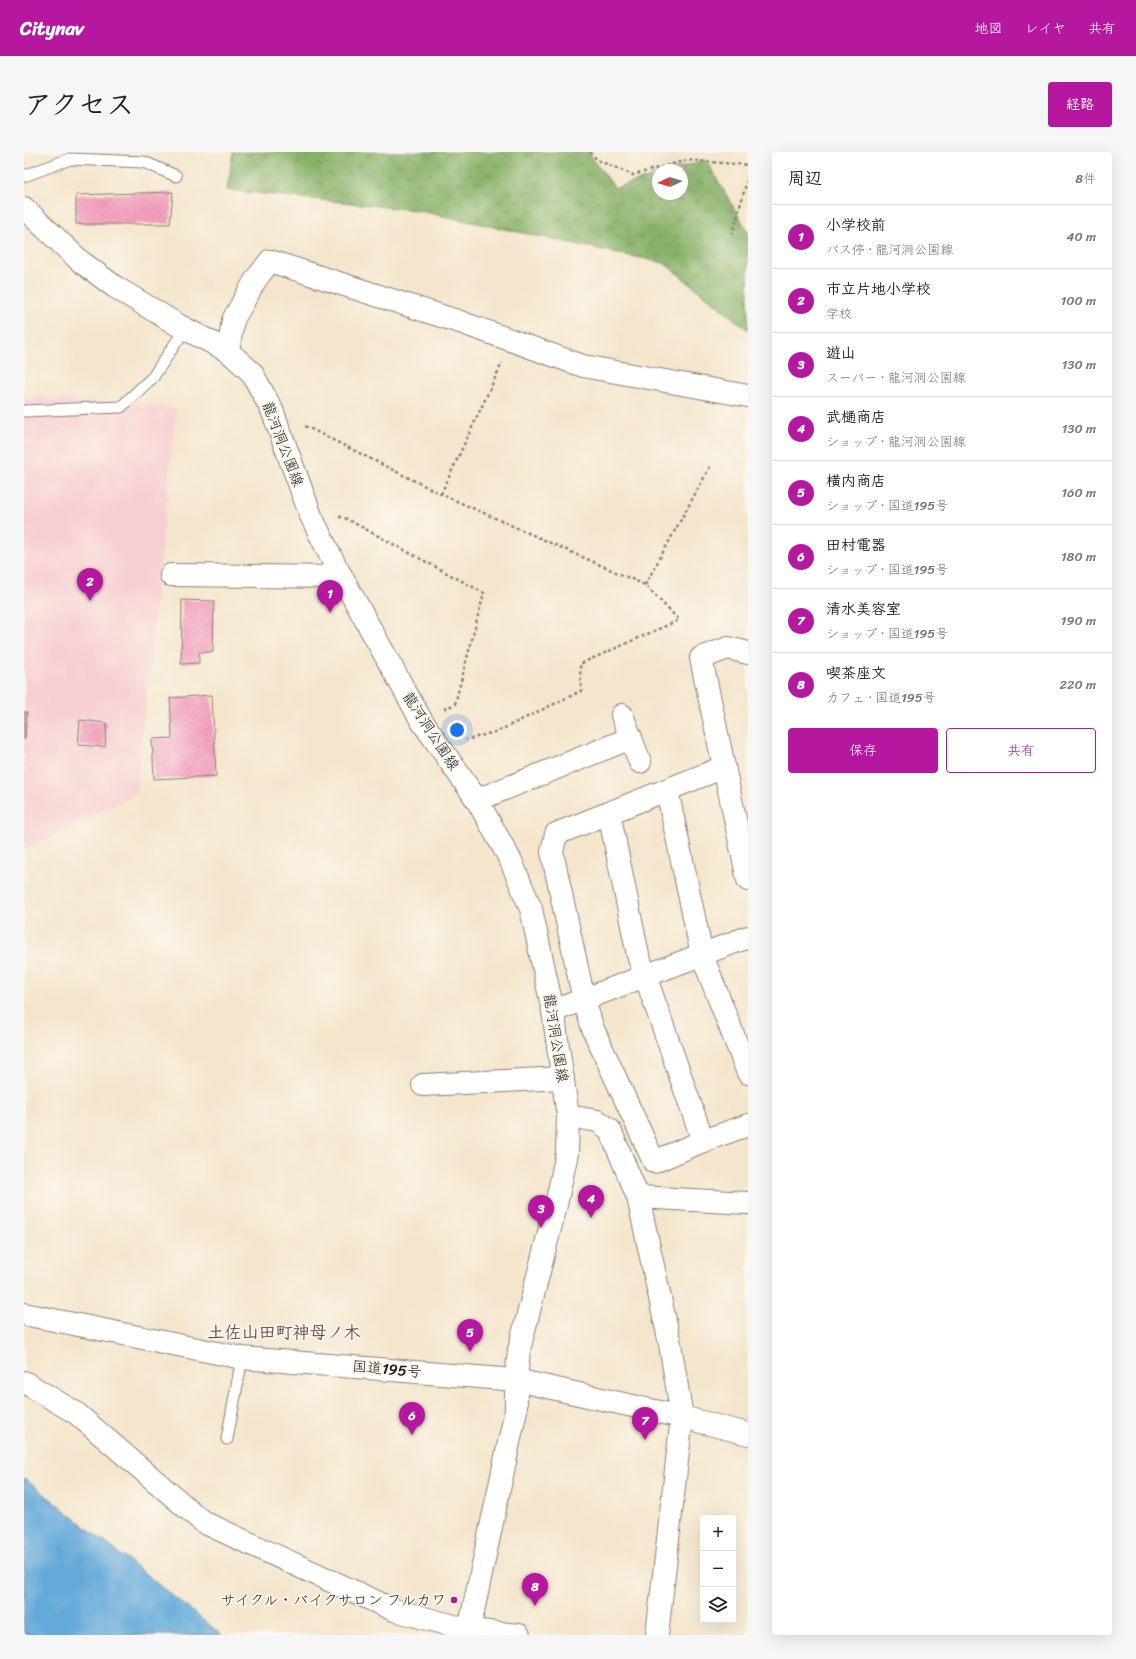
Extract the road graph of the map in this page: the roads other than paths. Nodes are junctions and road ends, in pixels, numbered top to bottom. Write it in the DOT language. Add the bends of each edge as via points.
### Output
graph roads {
  1 [pos="24,176"];
  2 [pos="176,176"];
  3 [pos="24,208"];
  4 [pos="185,329"];
  5 [pos="228,351"];
  6 [pos="748,396"];
  7 [pos="24,411"];
  8 [pos="171,575"];
  9 [pos="341,577"];
  10 [pos="748,653"];
  11 [pos="622,716"];
  12 [pos="631,738"];
  13 [pos="640,762"];
  14 [pos="724,767"];
  15 [pos="667,790"];
  16 [pos="477,800"];
  17 [pos="609,813"];
  18 [pos="748,880"];
  19 [pos="748,937"];
  20 [pos="702,954"];
  21 [pos="646,976"];
  22 [pos="584,1000"];
  23 [pos="553,1011"];
  24 [pos="748,1073"];
  25 [pos="563,1078"];
  26 [pos="423,1085"];
  27 [pos="568,1116"];
  28 [pos="748,1124"];
  29 [pos="703,1141"];
  30 [pos="638,1197"];
  31 [pos="748,1203"];
  32 [pos="24,1314"];
  33 [pos="242,1358"];
  34 [pos="516,1380"];
  35 [pos="24,1382"];
  36 [pos="682,1417"];
  37 [pos="748,1434"];
  38 [pos="227,1439"];
  39 [pos="469,1630"];
  40 [pos="519,1635"];
  41 [pos="657,1635"];
  1 -- 2 [label="lane" via="70,159 144,162"];
  3 -- 4 [label="main road, 龍河洞公園線" via="80,262 115,287"];
  4 -- 5 [label="main road, 龍河洞公園線"];
  4 -- 7 [label="lane" via="153,377 122,407"];
  5 -- 6 [label="main road" via="233,320 256,279 270,261 460,322 583,366"];
  5 -- 9 [label="main road, 龍河洞公園線" via="252,373 272,410 310,516"];
  8 -- 9 [label="main road"];
  9 -- 16 [label="main road, 龍河洞公園線" via="420,720"];
  10 -- 14 [label="main road" via="728,648 701,658"];
  11 -- 12 [label="main road"];
  12 -- 13 [label="main road"];
  12 -- 16 [label="main road"];
  14 -- 15 [label="main road"];
  14 -- 18 [label="main road"];
  15 -- 17 [label="main road"];
  15 -- 20 [label="main road"];
  16 -- 23 [label="main road, 龍河洞公園線" via="511,861 531,909"];
  17 -- 21 [label="main road" via="638,955"];
  17 -- 22 [label="main road" via="556,834 552,852"];
  19 -- 20 [label="main road"];
  20 -- 21 [label="main road"];
  20 -- 24 [label="main road"];
  21 -- 22 [label="main road"];
  21 -- 29 [label="main road"];
  22 -- 23 [label="main road"];
  22 -- 29 [label="main road" via="593,1029 654,1162"];
  23 -- 25 [label="main road, 龍河洞公園線"];
  25 -- 26 [label="main road"];
  25 -- 27 [label="main road, 龍河洞公園線"];
  27 -- 30 [label="main road" via="598,1120 610,1130"];
  27 -- 34 [label="main road, 龍河洞公園線" via="567,1153 519,1350"];
  28 -- 29 [label="main road"];
  30 -- 31 [label="main road"];
  30 -- 36 [label="main road" via="670,1344"];
  32 -- 33 [label="main road, 国道195号"];
  33 -- 34 [label="main road, 国道195号"];
  33 -- 38 [label="lane"];
  34 -- 36 [label="main road, 国道195号"];
  34 -- 39 [label="main road, 龍河洞公園線" via="516,1410"];
  35 -- 39 [label="main road" via="76,1413 202,1522 394,1610"];
  36 -- 37 [label="main road, 国道195号"];
  36 -- 41 [label="main road"];
  39 -- 40 [label="main road"];
}
